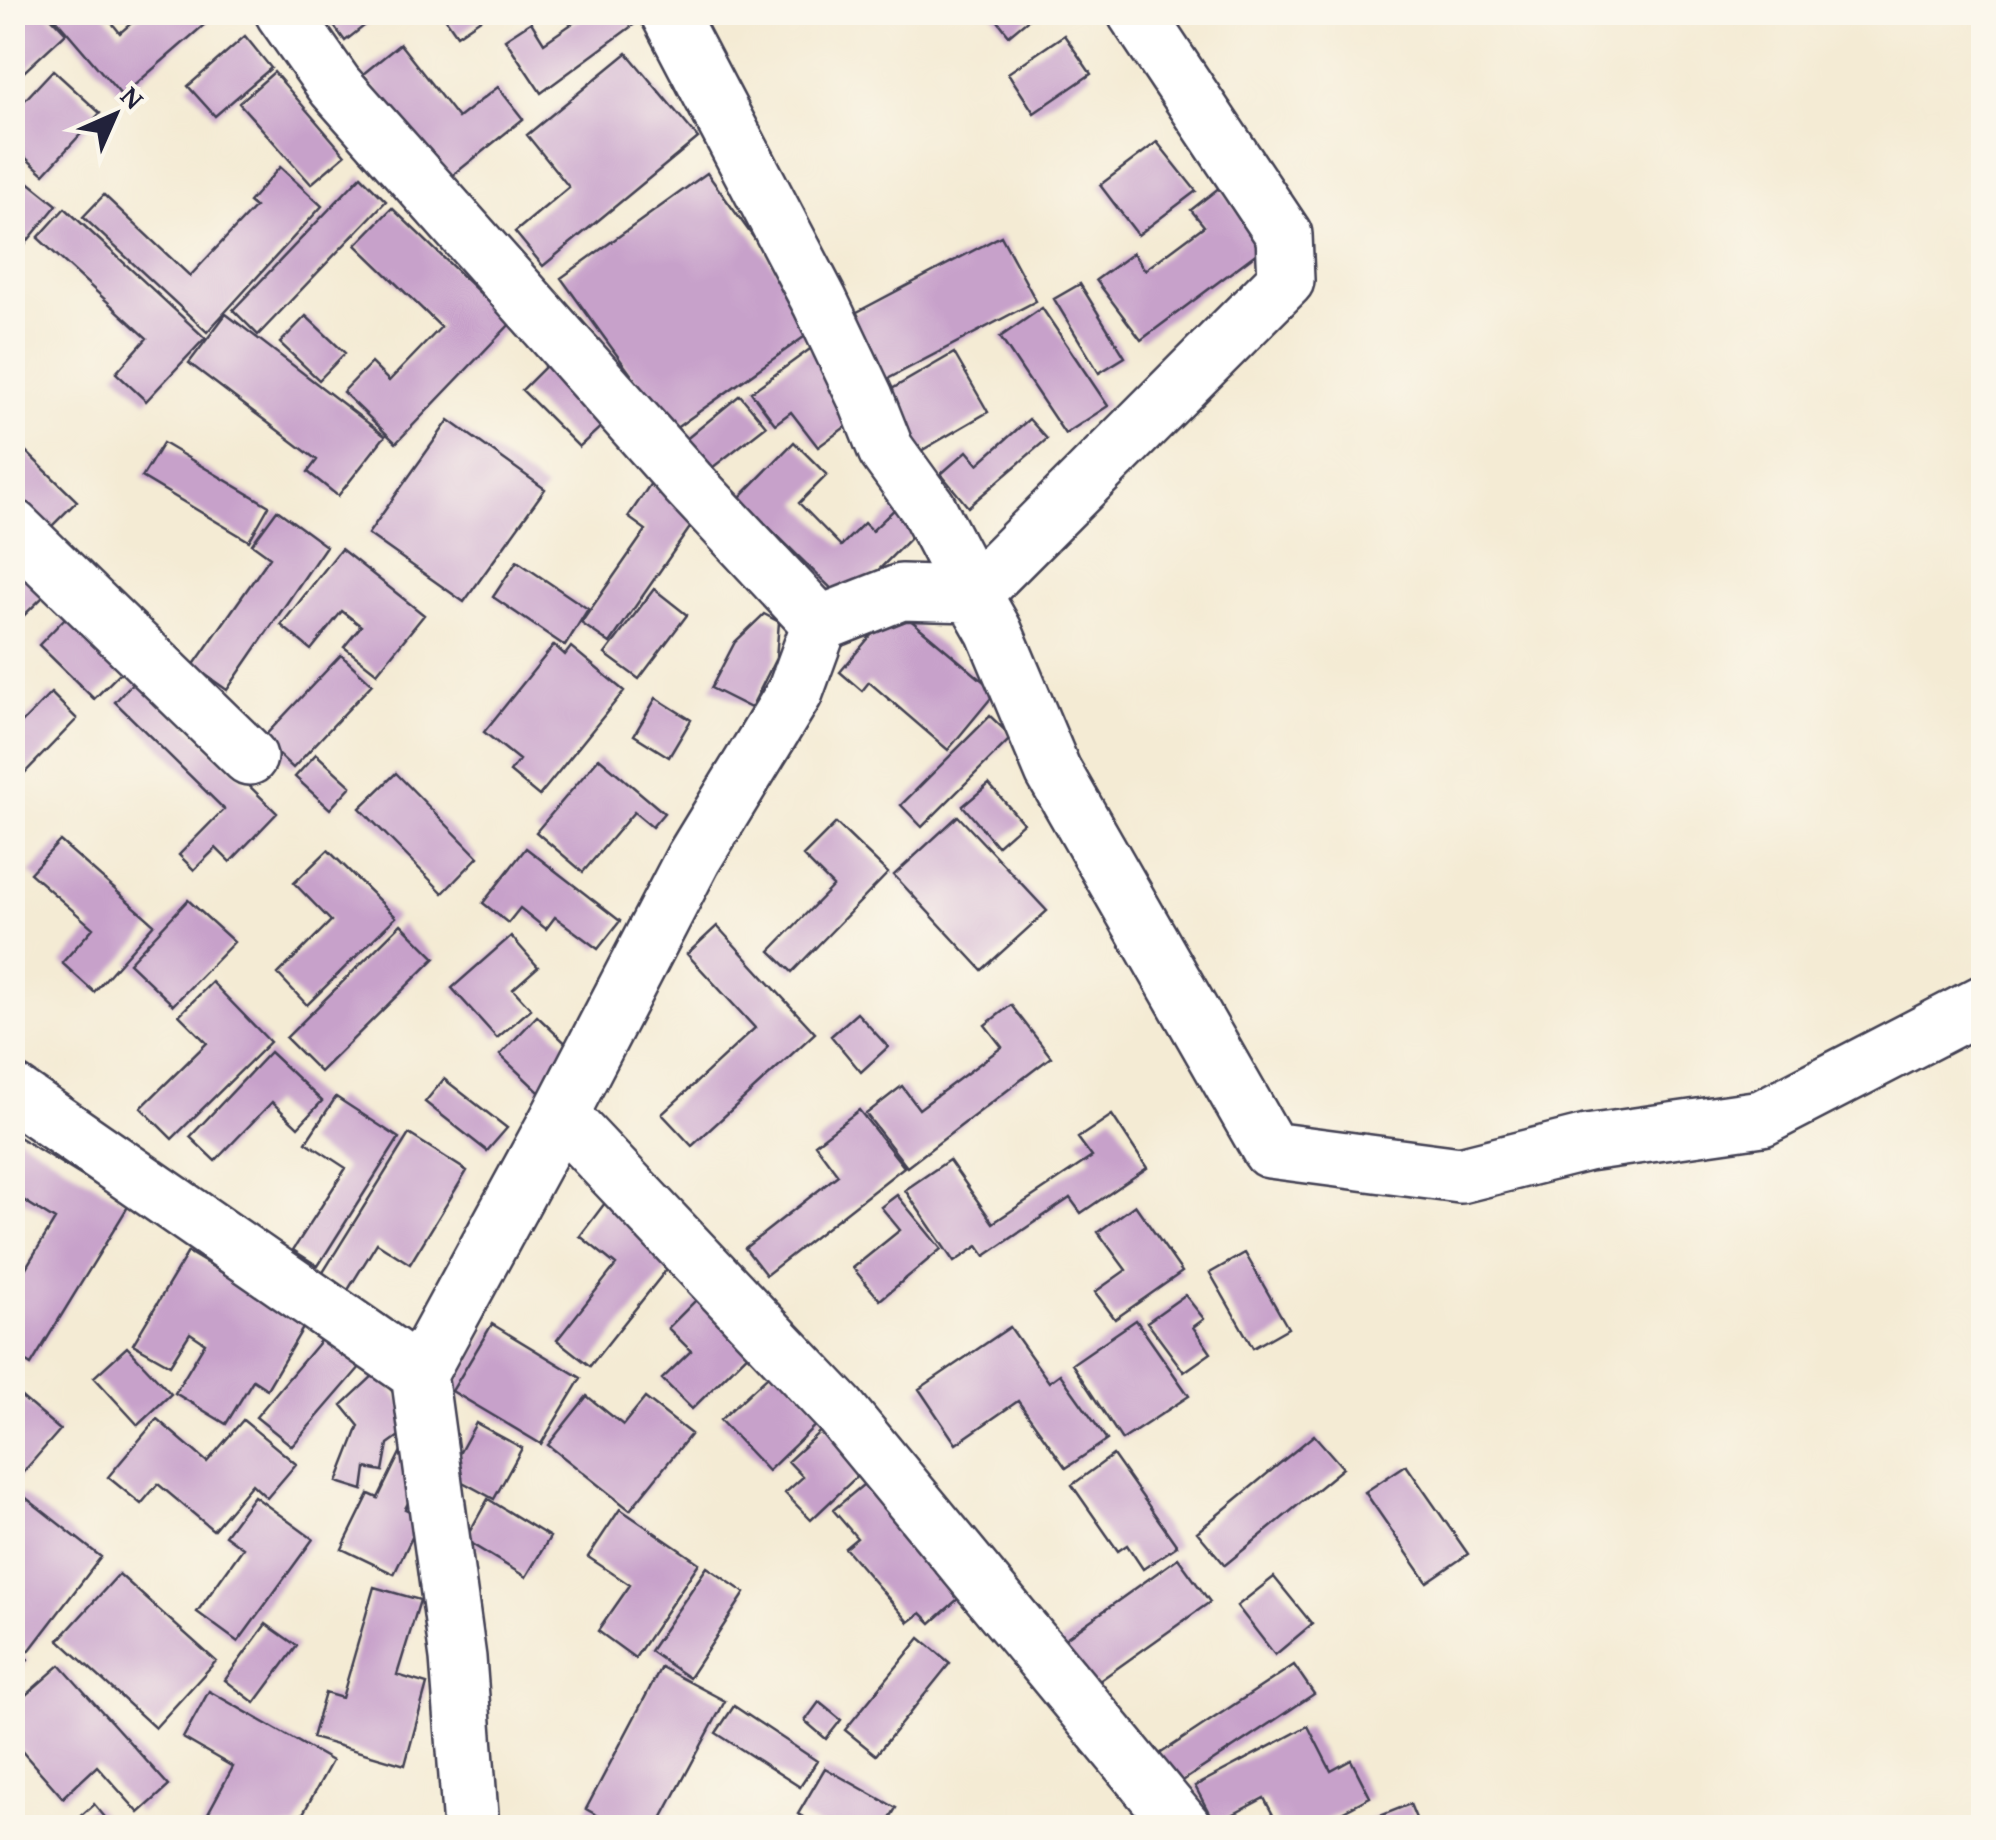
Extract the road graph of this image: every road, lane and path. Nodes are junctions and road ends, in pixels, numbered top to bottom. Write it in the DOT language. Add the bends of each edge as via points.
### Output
graph roads {
  1 [pos="283,12"];
  2 [pos="668,12"];
  3 [pos="1136,12"];
  4 [pos="12,527"];
  5 [pos="973,594"];
  6 [pos="820,624"];
  7 [pos="250,757"];
  8 [pos="1984,1003"];
  9 [pos="12,1092"];
  10 [pos="560,1115"];
  11 [pos="419,1374"];
  12 [pos="471,1828"];
  13 [pos="1184,1828"];
  1 -- 6 [label="street" via="335,86"];
  2 -- 5 [label="street" via="820,302 886,450 928,508"];
  3 -- 5 [label="street" via="1284,236 1286,280"];
  4 -- 7 [label="street"];
  5 -- 6 [label="street" via="901,592"];
  5 -- 8 [label="street" via="1052,771 1270,1150 1460,1175 1587,1142 1762,1118"];
  6 -- 10 [label="street" via="796,692 693,859"];
  9 -- 11 [label="street"];
  10 -- 11 [label="street"];
  10 -- 13 [label="street" via="839,1410"];
  11 -- 12 [label="street" via="458,1658"];
}
